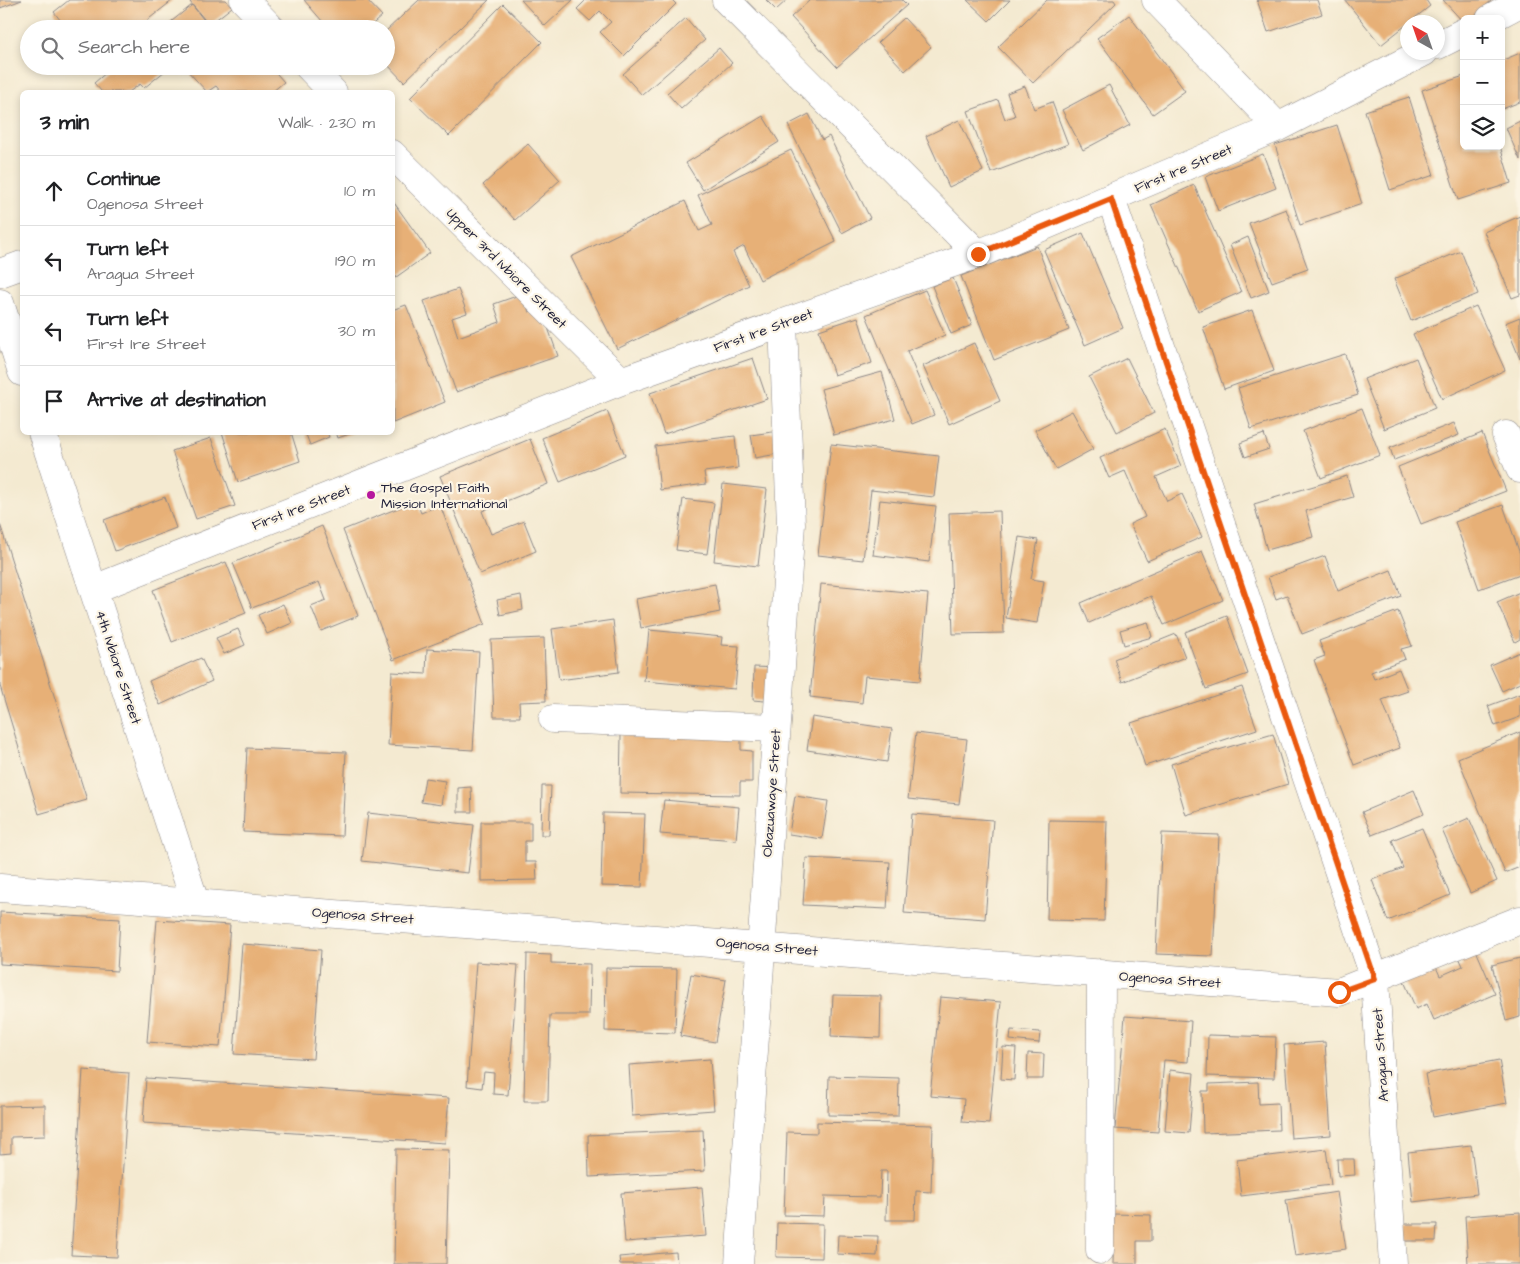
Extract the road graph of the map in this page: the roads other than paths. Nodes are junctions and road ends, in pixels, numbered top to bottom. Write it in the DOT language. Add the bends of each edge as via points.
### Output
graph roads {
  1 [pos="244,0"];
  2 [pos="726,0"];
  3 [pos="1156,0"];
  4 [pos="1520,3"];
  5 [pos="1498,15"];
  6 [pos="263,20"];
  7 [pos="1460,34"];
  8 [pos="1445,42"];
  9 [pos="1408,60"];
  10 [pos="317,75"];
  11 [pos="331,90"];
  12 [pos="1278,127"];
  13 [pos="395,157"];
  14 [pos="1111,199"];
  15 [pos="978,254"];
  16 [pos="20,266"];
  17 [pos="0,273"];
  18 [pos="0,303"];
  19 [pos="783,323"];
  20 [pos="20,366"];
  21 [pos="621,381"];
  22 [pos="43,435"];
  23 [pos="1506,435"];
  24 [pos="1520,469"];
  25 [pos="94,589"];
  26 [pos="553,718"];
  27 [pos="776,728"];
  28 [pos="0,888"];
  29 [pos="195,902"];
  30 [pos="1520,920"];
  31 [pos="760,946"];
  32 [pos="1101,973"];
  33 [pos="1375,979"];
  34 [pos="1100,1250"];
  35 [pos="739,1264"];
  36 [pos="1393,1264"];
  1 -- 6 [label="street"];
  2 -- 15 [label="street"];
  3 -- 12 [label="street"];
  4 -- 5 [label="street"];
  7 -- 8 [label="street"];
  9 -- 12 [label="street, First Ire Street"];
  10 -- 11 [label="street"];
  12 -- 14 [label="street, First Ire Street"];
  13 -- 21 [label="street, Upper 3rd Ivbiore Street"];
  14 -- 15 [label="street, First Ire Street"];
  14 -- 33 [label="street, Aragua Street"];
  15 -- 19 [label="street, First Ire Street"];
  16 -- 17 [label="street"];
  18 -- 20 [label="street"];
  19 -- 21 [label="street, First Ire Street"];
  19 -- 27 [label="street, Obazuawaye Street" via="791,524"];
  21 -- 25 [label="street, First Ire Street"];
  22 -- 25 [label="street, 4th Ivbiore Street"];
  23 -- 24 [label="street"];
  25 -- 29 [label="street, 4th Ivbiore Street"];
  26 -- 27 [label="street"];
  27 -- 31 [label="street, Obazuawaye Street"];
  28 -- 29 [label="street, Ogenosa Street"];
  29 -- 31 [label="street, Ogenosa Street"];
  30 -- 33 [label="street, Ogenosa Street"];
  31 -- 32 [label="street, Ogenosa Street"];
  31 -- 35 [label="street, Obazuawaye Street"];
  32 -- 33 [label="street, Ogenosa Street" via="1339,992"];
  32 -- 34 [label="street"];
  33 -- 36 [label="street, Aragua Street"];
}
